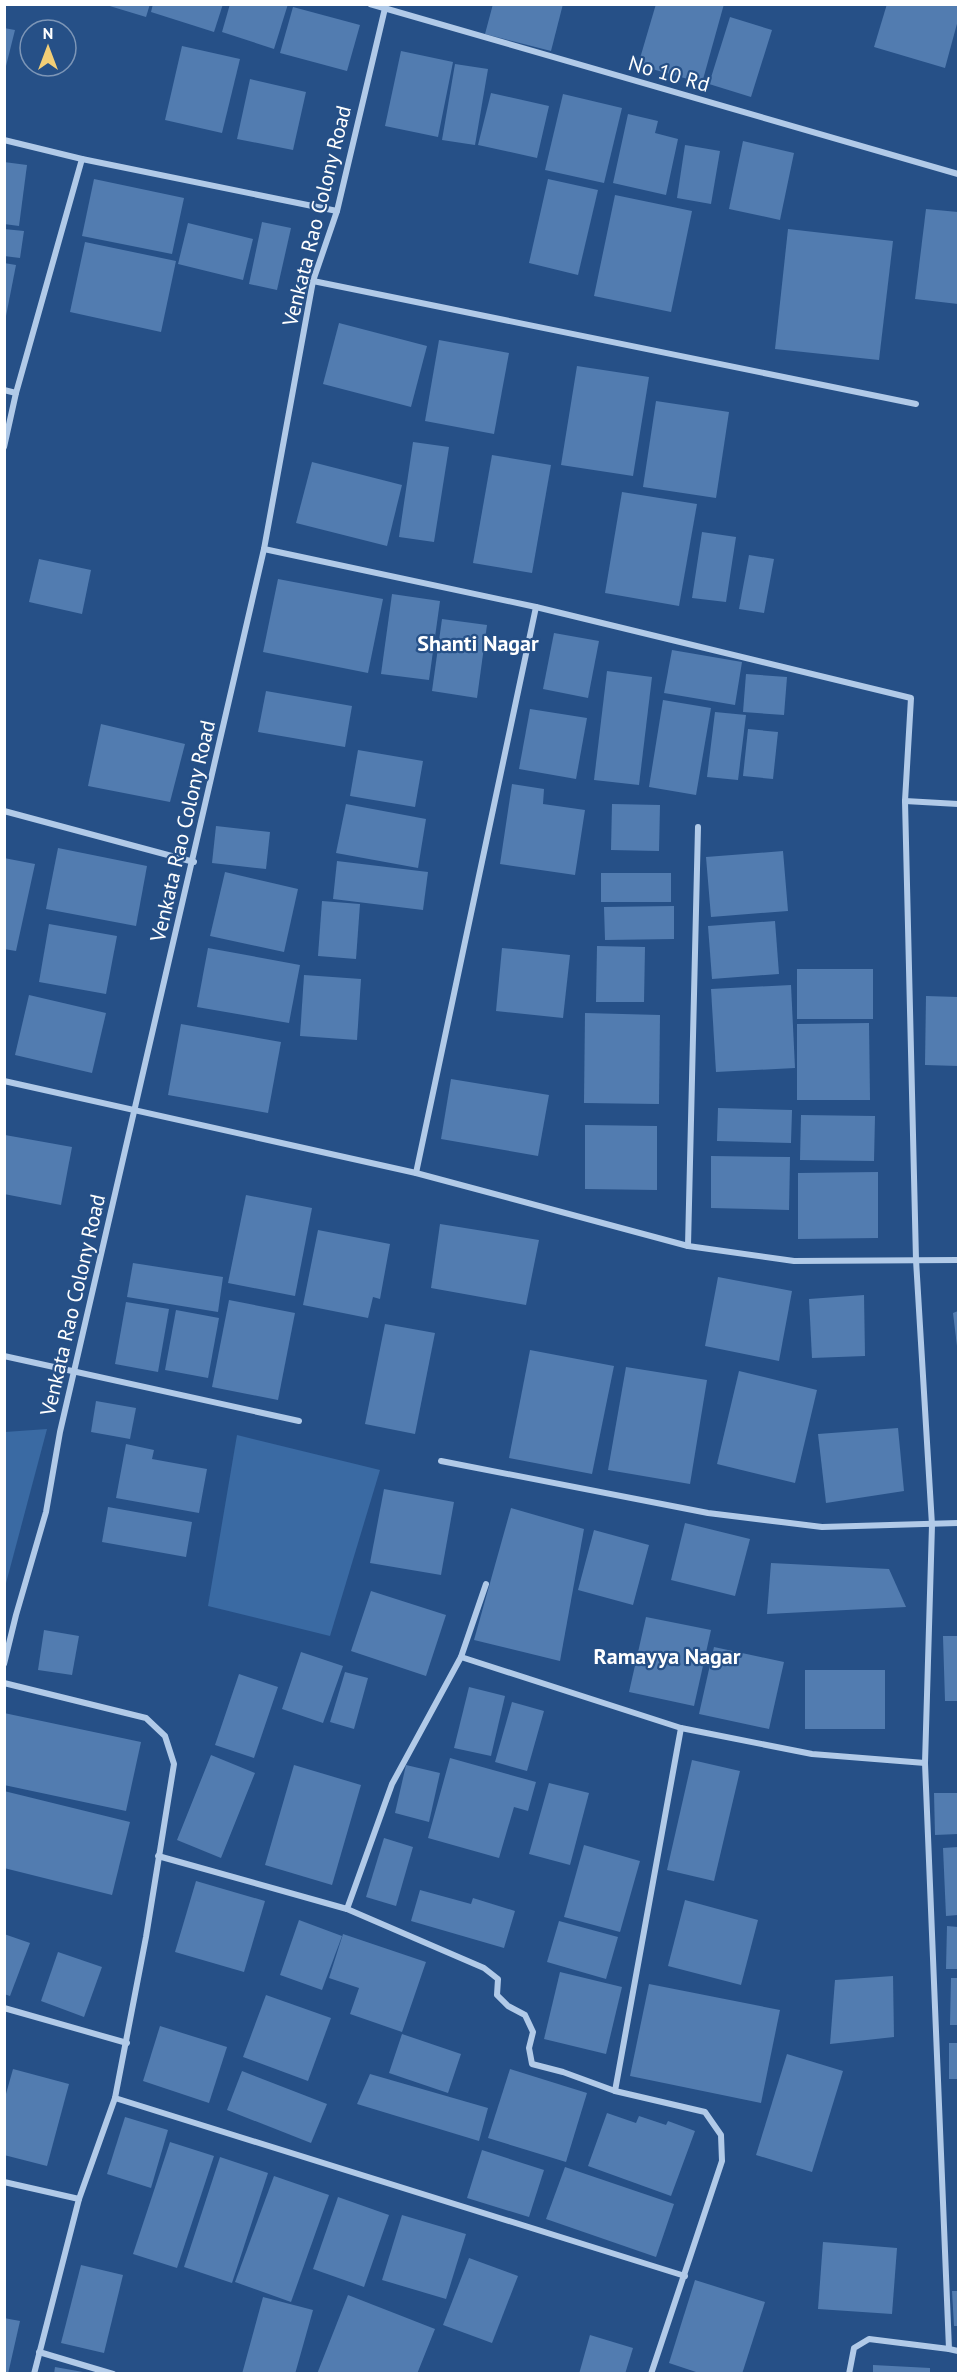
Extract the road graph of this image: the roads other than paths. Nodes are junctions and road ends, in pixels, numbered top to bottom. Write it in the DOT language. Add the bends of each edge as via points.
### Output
graph roads {
  1 [pos="370,4"];
  2 [pos="386,7"];
  3 [pos="4,140"];
  4 [pos="82,159"];
  5 [pos="958,174"];
  6 [pos="337,211"];
  7 [pos="314,281"];
  8 [pos="4,390"];
  9 [pos="16,393"];
  10 [pos="916,404"];
  11 [pos="4,447"];
  12 [pos="264,549"];
  13 [pos="536,607"];
  14 [pos="905,801"];
  15 [pos="958,804"];
  16 [pos="4,811"];
  17 [pos="698,827"];
  18 [pos="194,862"];
  19 [pos="4,1081"];
  20 [pos="135,1109"];
  21 [pos="416,1173"];
  22 [pos="688,1246"];
  23 [pos="916,1260"];
  24 [pos="958,1260"];
  25 [pos="4,1356"];
  26 [pos="75,1371"];
  27 [pos="299,1421"];
  28 [pos="441,1461"];
  29 [pos="958,1523"];
  30 [pos="932,1525"];
  31 [pos="486,1584"];
  32 [pos="461,1657"];
  33 [pos="4,1664"];
  34 [pos="4,1683"];
  35 [pos="681,1728"];
  36 [pos="925,1763"];
  37 [pos="158,1856"];
  38 [pos="347,1909"];
  39 [pos="4,2008"];
  40 [pos="127,2043"];
  41 [pos="615,2091"];
  42 [pos="115,2098"];
  43 [pos="4,2182"];
  44 [pos="80,2199"];
  45 [pos="685,2276"];
  46 [pos="949,2349"];
  47 [pos="958,2351"];
  48 [pos="39,2352"];
  49 [pos="34,2373"];
  50 [pos="113,2373"];
  51 [pos="651,2373"];
  52 [pos="849,2373"];
  1 -- 2 [label="street, No 10 Rd"];
  2 -- 5 [label="street, No 10 Rd"];
  2 -- 6 [label="street, Venkata Rao Colony Road"];
  3 -- 4 [label="street"];
  4 -- 6 [label="street"];
  4 -- 9 [label="street"];
  6 -- 7 [label="street, Venkata Rao Colony Road"];
  7 -- 10 [label="street"];
  7 -- 12 [label="street, Venkata Rao Colony Road"];
  8 -- 9 [label="street"];
  9 -- 11 [label="street"];
  12 -- 13 [label="street"];
  12 -- 18 [label="street, Venkata Rao Colony Road"];
  13 -- 14 [label="street" via="911,698"];
  13 -- 21 [label="street"];
  14 -- 15 [label="street"];
  14 -- 23 [label="street"];
  16 -- 18 [label="street"];
  17 -- 22 [label="street"];
  18 -- 20 [label="street, Venkata Rao Colony Road"];
  19 -- 20 [label="street"];
  20 -- 21 [label="street"];
  20 -- 26 [label="street, Venkata Rao Colony Road"];
  21 -- 22 [label="street"];
  22 -- 23 [label="street" via="794,1261"];
  23 -- 24 [label="street"];
  23 -- 30 [label="street"];
  25 -- 26 [label="street"];
  26 -- 27 [label="street"];
  26 -- 33 [label="street, Venkata Rao Colony Road" via="46,1512"];
  28 -- 30 [label="street" via="708,1513 822,1527"];
  29 -- 30 [label="street"];
  30 -- 36 [label="street"];
  31 -- 32 [label="street"];
  32 -- 35 [label="street"];
  32 -- 38 [label="street" via="392,1784"];
  34 -- 37 [label="street" via="146,1718 165,1736 174,1764"];
  35 -- 36 [label="street" via="812,1755"];
  35 -- 41 [label="street"];
  36 -- 46 [label="street"];
  37 -- 38 [label="street"];
  37 -- 40 [label="street"];
  38 -- 41 [label="street" via="484,1968 498,1979 496,1995 525,2015 533,2032 529,2048 532,2064"];
  39 -- 40 [label="street"];
  40 -- 42 [label="street"];
  41 -- 45 [label="street" via="705,2112 721,2135 722,2161"];
  42 -- 44 [label="street"];
  42 -- 45 [label="street"];
  43 -- 44 [label="street"];
  44 -- 48 [label="street"];
  45 -- 51 [label="street"];
  46 -- 47 [label="street"];
  46 -- 52 [label="street" via="869,2339 855,2348"];
  48 -- 49 [label="street"];
  48 -- 50 [label="street"];
}
